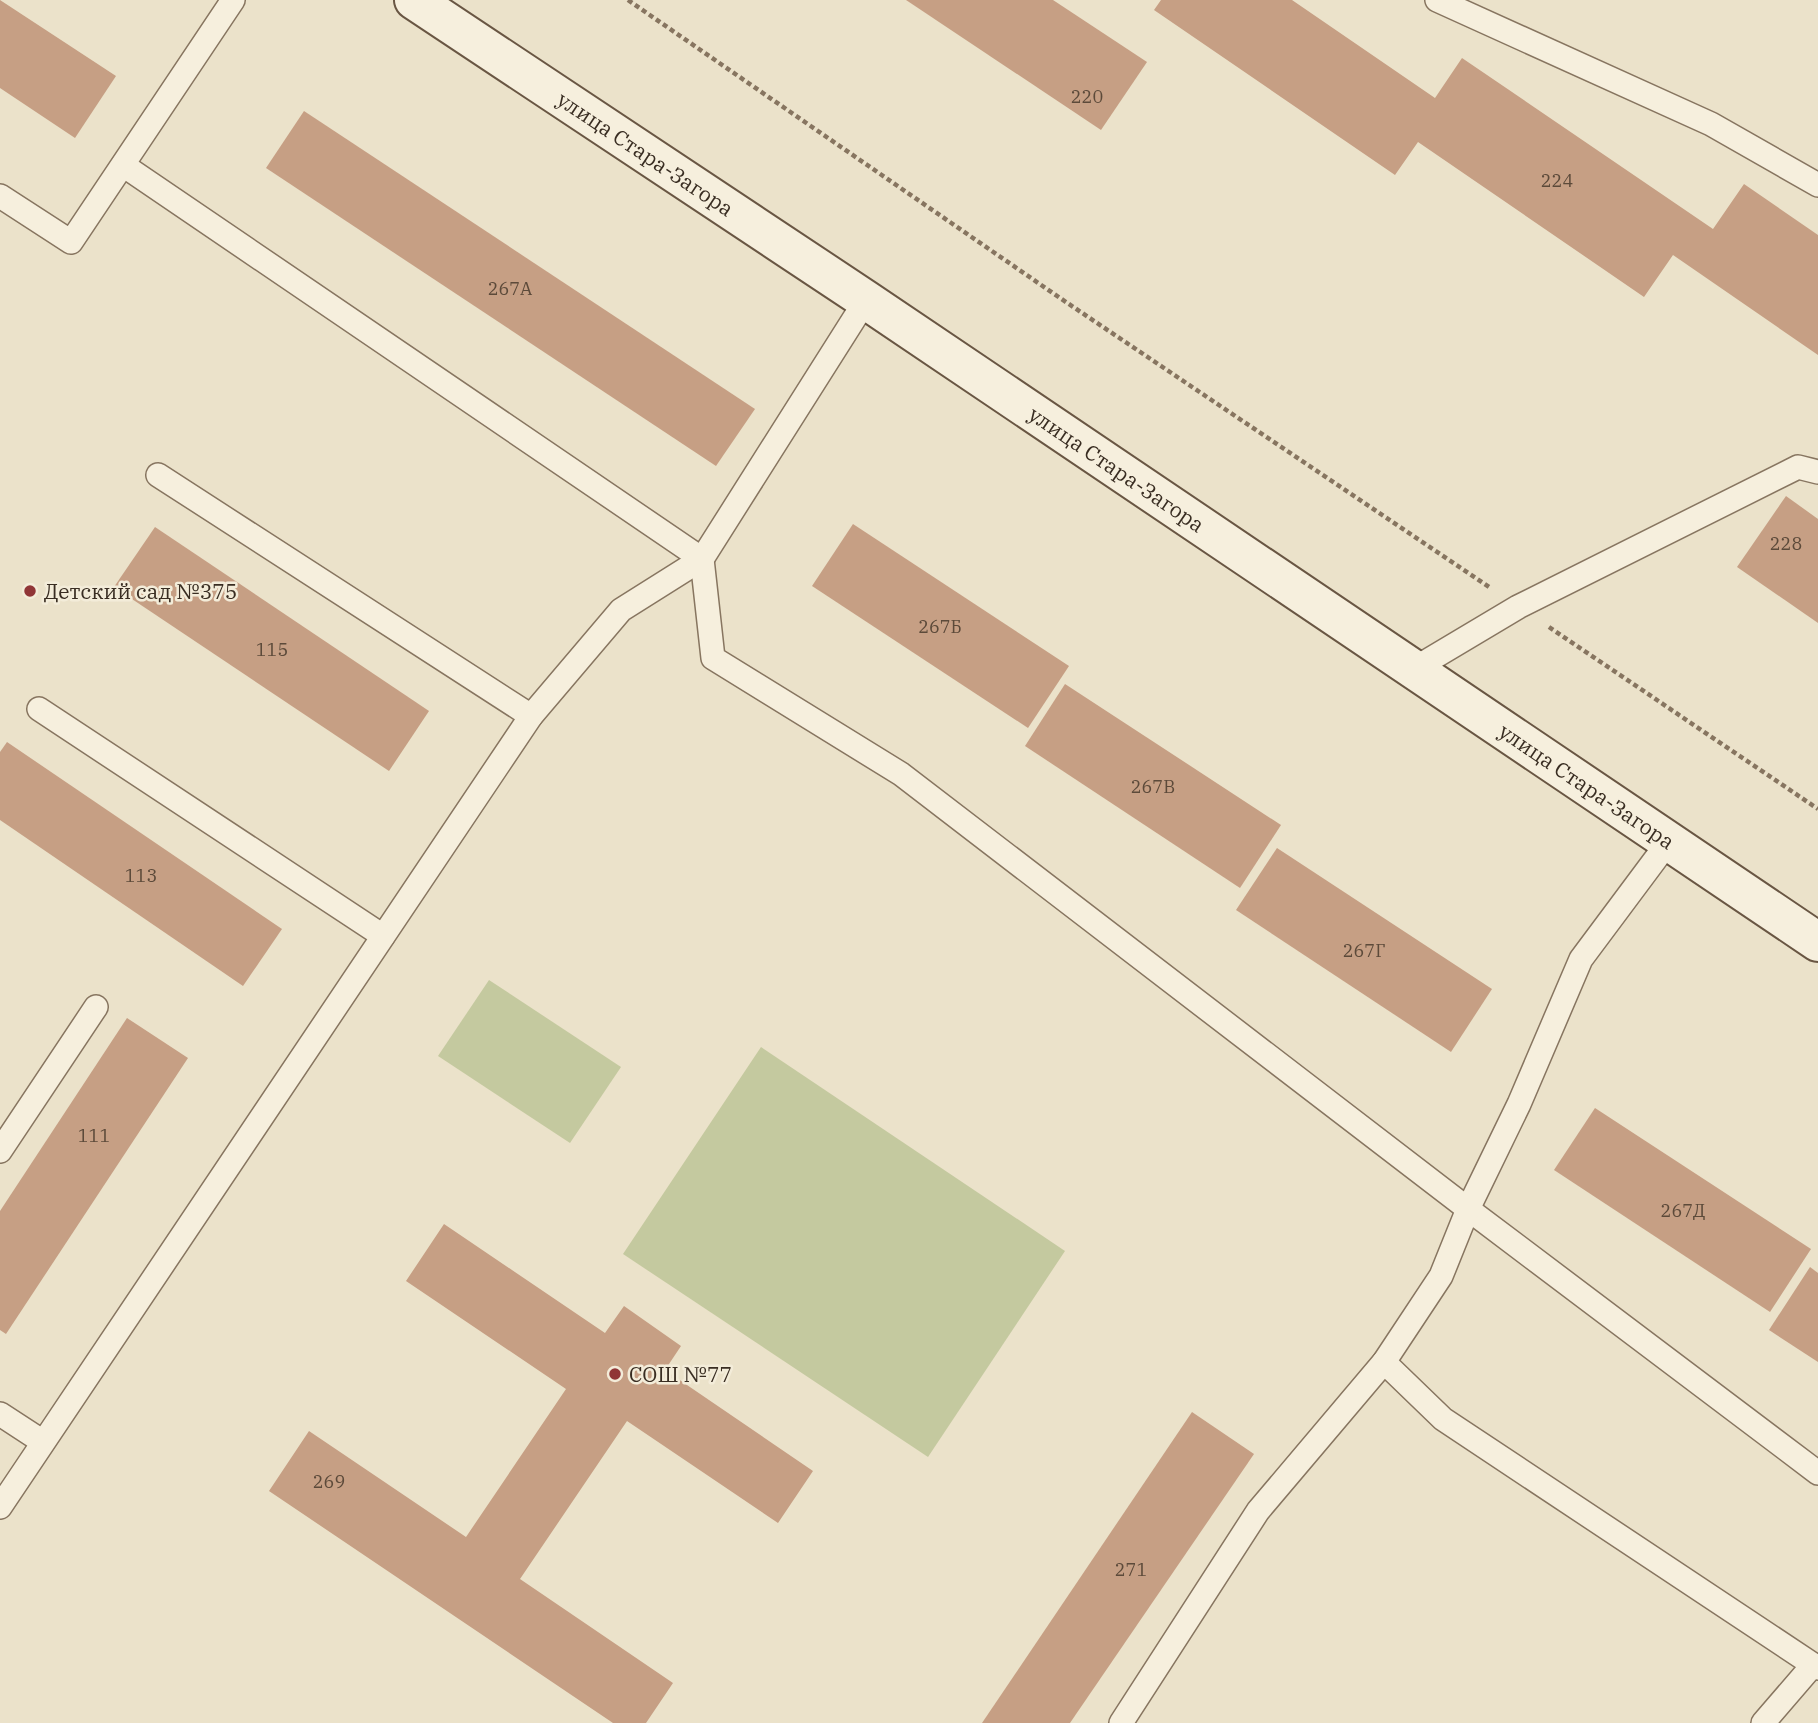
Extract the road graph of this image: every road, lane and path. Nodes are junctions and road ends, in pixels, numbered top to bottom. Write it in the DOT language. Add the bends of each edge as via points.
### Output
graph roads {
  1 [pos="233,0"];
  2 [pos="414,0"];
  3 [pos="628,0"];
  4 [pos="1437,0"];
  5 [pos="123,165"];
  6 [pos="1818,185"];
  7 [pos="0,196"];
  8 [pos="866,300"];
  9 [pos="1818,472"];
  10 [pos="158,475"];
  11 [pos="702,559"];
  12 [pos="1518,607"];
  13 [pos="1414,669"];
  14 [pos="39,709"];
  15 [pos="531,716"];
  16 [pos="1818,809"];
  17 [pos="1669,841"];
  18 [pos="383,936"];
  19 [pos="1818,943"];
  20 [pos="96,1007"];
  21 [pos="0,1151"];
  22 [pos="1468,1209"];
  23 [pos="1384,1362"];
  24 [pos="0,1414"];
  25 [pos="43,1442"];
  26 [pos="1818,1473"];
  27 [pos="0,1507"];
  28 [pos="1815,1666"];
  29 [pos="1121,1723"];
  30 [pos="1763,1723"];
  1 -- 5 [label="lane"];
  2 -- 8 [label="main road, улица Стара-Загора"];
  3 -- 12 [label="path"];
  4 -- 6 [label="lane" via="1711,124"];
  5 -- 7 [label="lane" via="71,243"];
  5 -- 11 [label="lane"];
  8 -- 11 [label="lane"];
  8 -- 13 [label="main road, улица Стара-Загора"];
  9 -- 12 [label="lane" via="1798,467"];
  10 -- 15 [label="lane"];
  11 -- 15 [label="lane" via="621,610"];
  11 -- 22 [label="lane" via="713,658 901,774"];
  12 -- 13 [label="lane"];
  12 -- 16 [label="path"];
  13 -- 17 [label="main road, улица Стара-Загора"];
  14 -- 18 [label="lane"];
  15 -- 18 [label="lane"];
  17 -- 19 [label="main road, улица Стара-Загора"];
  17 -- 22 [label="lane" via="1581,960"];
  18 -- 25 [label="lane"];
  20 -- 21 [label="lane"];
  22 -- 23 [label="lane" via="1441,1276"];
  22 -- 26 [label="lane"];
  23 -- 28 [label="lane" via="1443,1419"];
  23 -- 29 [label="lane" via="1258,1511"];
  24 -- 25 [label="lane"];
  25 -- 27 [label="lane"];
  28 -- 30 [label="lane"];
}
